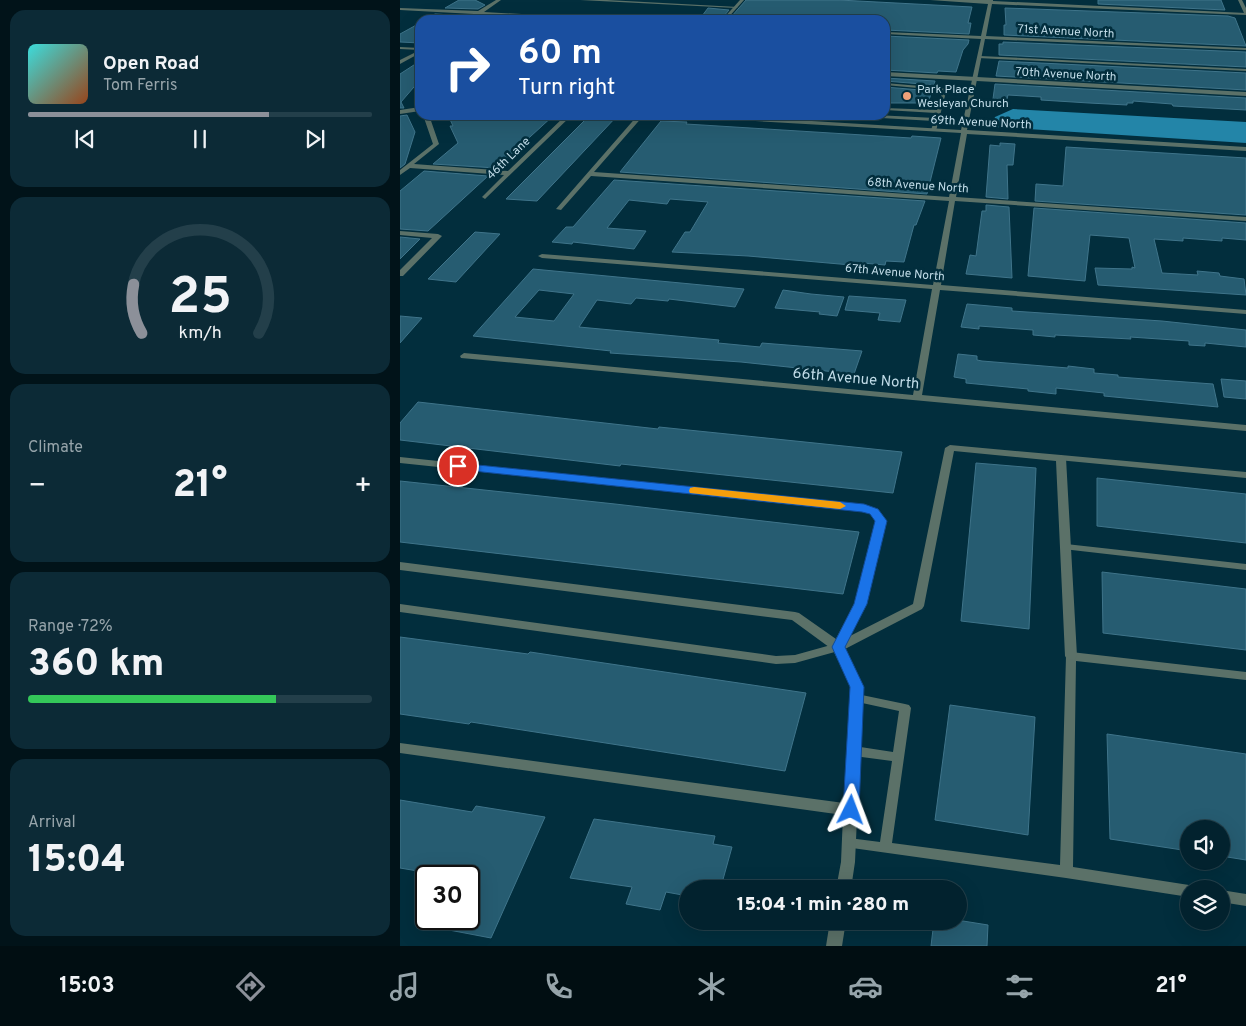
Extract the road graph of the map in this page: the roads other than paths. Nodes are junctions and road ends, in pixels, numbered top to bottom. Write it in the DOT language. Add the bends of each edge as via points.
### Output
graph roads {
  1 [pos="499,0"];
  2 [pos="582,0"];
  3 [pos="742,0"];
  4 [pos="932,0"];
  5 [pos="1240,0"];
  6 [pos="991,1"];
  7 [pos="736,7"];
  8 [pos="400,9"];
  9 [pos="480,13"];
  10 [pos="1246,13"];
  11 [pos="477,15"];
  12 [pos="523,15"];
  13 [pos="729,15"];
  14 [pos="890,32"];
  15 [pos="984,37"];
  16 [pos="400,48"];
  17 [pos="1246,49"];
  18 [pos="415,50"];
  19 [pos="415,53"];
  20 [pos="980,57"];
  21 [pos="400,62"];
  22 [pos="1246,70"];
  23 [pos="890,74"];
  24 [pos="976,79"];
  25 [pos="890,84"];
  26 [pos="1246,94"];
  27 [pos="890,109"];
  28 [pos="415,110"];
  29 [pos="400,112"];
  30 [pos="939,112"];
  31 [pos="890,117"];
  32 [pos="428,120"];
  33 [pos="564,120"];
  34 [pos="637,120"];
  35 [pos="795,120"];
  36 [pos="937,120"];
  37 [pos="934,130"];
  38 [pos="964,132"];
  39 [pos="1246,149"];
  40 [pos="409,166"];
  41 [pos="400,173"];
  42 [pos="508,173"];
  43 [pos="590,174"];
  44 [pos="485,197"];
  45 [pos="953,199"];
  46 [pos="559,209"];
  47 [pos="1246,219"];
  48 [pos="400,234"];
  49 [pos="542,256"];
  50 [pos="400,274"];
  51 [pos="938,287"];
  52 [pos="1246,312"];
  53 [pos="464,356"];
  54 [pos="917,398"];
  55 [pos="1246,428"];
  56 [pos="1061,458"];
  57 [pos="400,460"];
  58 [pos="1246,475"];
  59 [pos="1066,547"];
  60 [pos="400,566"];
  61 [pos="1246,567"];
  62 [pos="400,608"];
  63 [pos="838,647"];
  64 [pos="1071,656"];
  65 [pos="1246,676"];
  66 [pos="856,698"];
  67 [pos="400,748"];
  68 [pos="854,751"];
  69 [pos="898,757"];
  70 [pos="851,810"];
  71 [pos="849,843"];
  72 [pos="885,848"];
  73 [pos="1066,872"];
  74 [pos="844,880"];
  75 [pos="1180,890"];
  76 [pos="1230,897"];
  77 [pos="1246,900"];
  78 [pos="837,930"];
  79 [pos="834,946"];
  1 -- 9 [label="street"];
  2 -- 7 [label="lane"];
  3 -- 7 [label="street"];
  4 -- 6 [label="street"];
  5 -- 10 [label="street"];
  6 -- 10 [label="street"];
  6 -- 15 [label="street"];
  7 -- 13 [label="street"];
  8 -- 9 [label="street"];
  9 -- 11 [label="street"];
  9 -- 12 [label="street"];
  14 -- 15 [label="street, 71st Avenue North"];
  15 -- 17 [label="street, 71st Avenue North"];
  15 -- 20 [label="street"];
  16 -- 18 [label="street"];
  19 -- 21 [label="street"];
  20 -- 22 [label="lane"];
  20 -- 24 [label="street"];
  23 -- 24 [label="street, 70th Avenue North"];
  24 -- 26 [label="street, 70th Avenue North"];
  24 -- 38 [label="street"];
  25 -- 30 [label="lane" via="942,89"];
  27 -- 30 [label="lane"];
  28 -- 29 [label="street"];
  30 -- 36 [label="lane"];
  31 -- 36 [label="lane"];
  32 -- 40 [label="street" via="436,144"];
  33 -- 42 [label="street, 46th Lane"];
  34 -- 43 [label="street"];
  35 -- 37 [label="street, 69th Avenue North"];
  36 -- 37 [label="lane"];
  37 -- 38 [label="street, 69th Avenue North"];
  38 -- 39 [label="street, 69th Avenue North"];
  38 -- 45 [label="street"];
  40 -- 41 [label="street"];
  40 -- 42 [label="street"];
  42 -- 44 [label="street, 46th Lane"];
  43 -- 45 [label="street, 68th Avenue North"];
  43 -- 46 [label="street"];
  45 -- 47 [label="street, 68th Avenue North"];
  45 -- 51 [label="street"];
  48 -- 50 [label="street" via="438,236"];
  49 -- 51 [label="street, 67th Avenue North"];
  51 -- 52 [label="street, 67th Avenue North"];
  51 -- 54 [label="street"];
  53 -- 54 [label="street, 66th Avenue North"];
  54 -- 55 [label="street, 66th Avenue North"];
  56 -- 58 [label="lane"];
  56 -- 59 [label="street"];
  56 -- 63 [label="street" via="950,448 918,606"];
  57 -- 63 [label="street" via="864,508 874,512 881,521 860,604"];
  59 -- 61 [label="lane"];
  59 -- 64 [label="street"];
  60 -- 63 [label="street" via="796,616"];
  62 -- 63 [label="lane" via="776,660 795,659"];
  63 -- 66 [label="street" via="857,687"];
  64 -- 65 [label="lane"];
  64 -- 73 [label="lane"];
  66 -- 68 [label="street"];
  66 -- 69 [label="lane" via="905,708"];
  67 -- 70 [label="street"];
  68 -- 69 [label="lane"];
  68 -- 70 [label="street"];
  69 -- 72 [label="lane"];
  70 -- 71 [label="street"];
  71 -- 72 [label="lane"];
  71 -- 74 [label="street"];
  72 -- 73 [label="lane"];
  73 -- 75 [label="lane"];
  76 -- 77 [label="lane"];
  78 -- 79 [label="street"];
}
